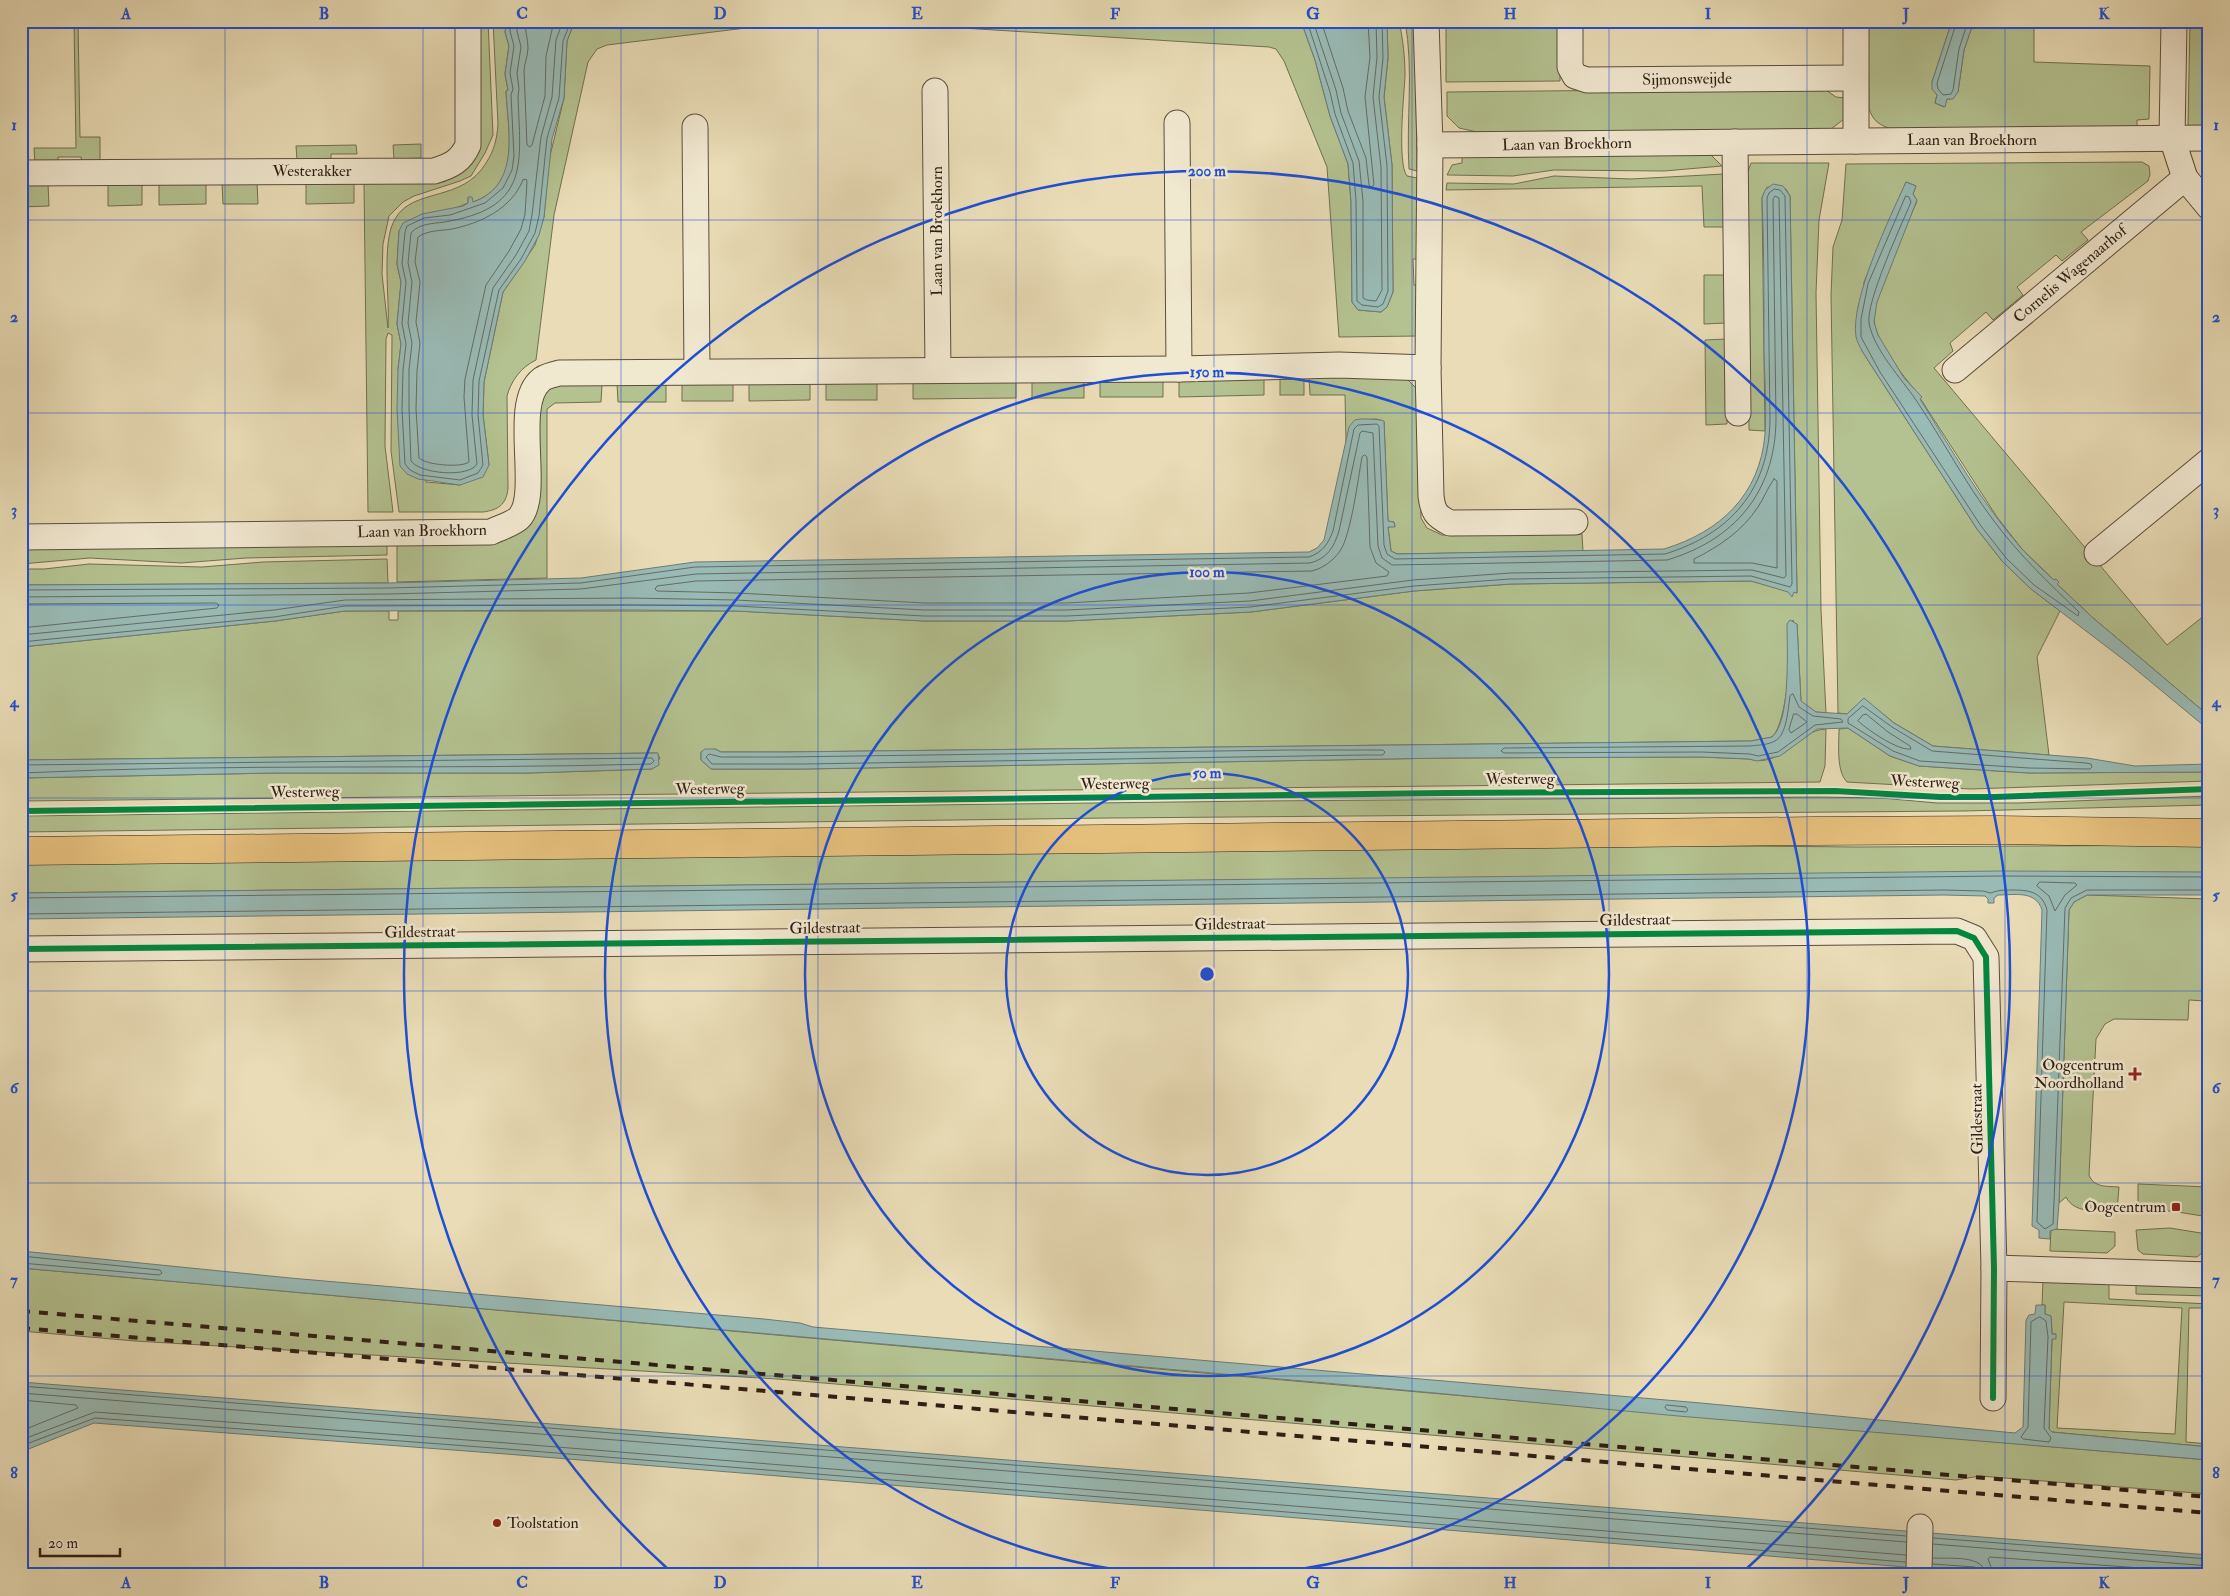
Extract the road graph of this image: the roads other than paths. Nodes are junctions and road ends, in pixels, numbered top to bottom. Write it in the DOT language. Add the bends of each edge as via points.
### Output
graph roads {
  1 [pos="468,21"];
  2 [pos="1426,21"];
  3 [pos="1570,21"];
  4 [pos="1856,21"];
  5 [pos="2174,21"];
  6 [pos="1855,78"];
  7 [pos="936,91"];
  8 [pos="1177,123"];
  9 [pos="695,126"];
  10 [pos="2172,138"];
  11 [pos="2209,138"];
  12 [pos="1856,141"];
  13 [pos="1735,142"];
  14 [pos="1430,145"];
  15 [pos="21,173"];
  16 [pos="2185,178"];
  17 [pos="2209,207"];
  18 [pos="1428,368"];
  19 [pos="1179,369"];
  20 [pos="938,370"];
  21 [pos="1955,370"];
  22 [pos="697,371"];
  23 [pos="1738,413"];
  24 [pos="2209,461"];
  25 [pos="1575,522"];
  26 [pos="21,537"];
  27 [pos="2097,553"];
  28 [pos="2209,815"];
  29 [pos="1999,830"];
  30 [pos="2209,833"];
  31 [pos="21,851"];
  32 [pos="21,949"];
  33 [pos="1994,1268"];
  34 [pos="2209,1275"];
  35 [pos="1993,1398"];
  36 [pos="1920,1527"];
  37 [pos="1919,1571"];
  1 -- 15 [label="street, Westerakker" via="468,145 462,158 434,171"];
  2 -- 14 [label="street"];
  3 -- 6 [label="street, Sijmonsweijde" via="1570,66 1575,76 1587,80"];
  4 -- 6 [label="street"];
  5 -- 10 [label="street"];
  6 -- 12 [label="street"];
  7 -- 20 [label="street, Laan van Broekhorn"];
  8 -- 19 [label="street"];
  9 -- 22 [label="street"];
  10 -- 11 [label="street, Laan van Broekhorn"];
  10 -- 12 [label="street, Laan van Broekhorn"];
  10 -- 16 [label="street"];
  12 -- 13 [label="street, Laan van Broekhorn"];
  13 -- 14 [label="street, Laan van Broekhorn"];
  13 -- 23 [label="street"];
  14 -- 18 [label="street"];
  16 -- 17 [label="street"];
  16 -- 21 [label="street, Cornelis Wagenaarhof"];
  18 -- 19 [label="street, Laan van Broekhorn" via="1339,365"];
  18 -- 25 [label="street" via="1431,496 1437,516 1450,523"];
  19 -- 20 [label="street, Laan van Broekhorn"];
  20 -- 22 [label="street, Laan van Broekhorn"];
  22 -- 26 [label="street, Laan van Broekhorn" via="559,373 541,379 532,392 527,410 527,501 519,518 491,532"];
  24 -- 27 [label="street"];
  28 -- 29 [label="main road"];
  29 -- 30 [label="main road"];
  29 -- 31 [label="main road"];
  32 -- 33 [label="street, Gildestraat" via="1957,931 1974,938 1986,958"];
  33 -- 34 [label="street"];
  33 -- 35 [label="street, Gildestraat"];
  36 -- 37 [label="street"];
}
